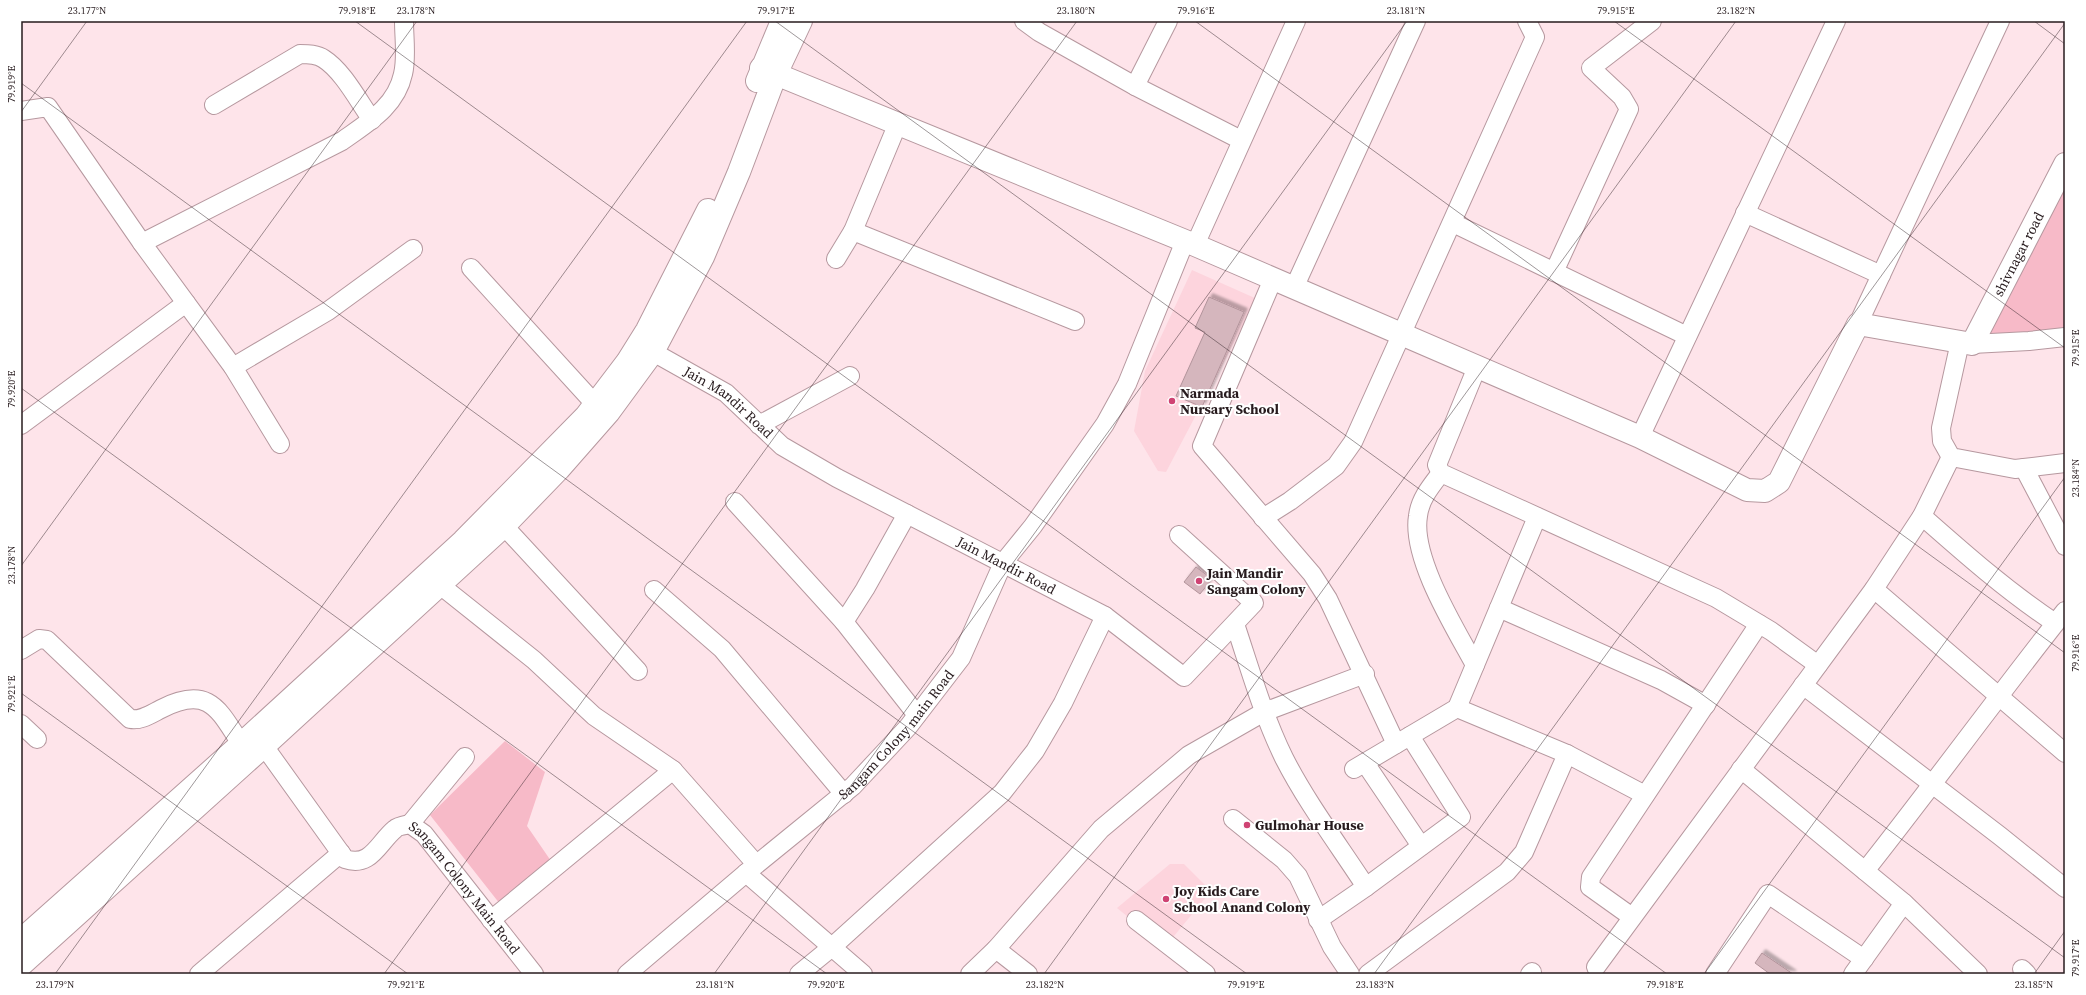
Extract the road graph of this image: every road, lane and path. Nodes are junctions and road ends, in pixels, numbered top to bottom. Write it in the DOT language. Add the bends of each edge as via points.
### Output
graph roads {
  1 [pos="404,21"];
  2 [pos="782,21"];
  3 [pos="801,21"];
  4 [pos="1024,21"];
  5 [pos="1168,21"];
  6 [pos="1296,21"];
  7 [pos="1416,21"];
  8 [pos="1527,21"];
  9 [pos="1652,21"];
  10 [pos="1836,21"];
  11 [pos="2000,21"];
  12 [pos="768,71"];
  13 [pos="1135,86"];
  14 [pos="214,105"];
  15 [pos="21,111"];
  16 [pos="372,120"];
  17 [pos="898,122"];
  18 [pos="1241,140"];
  19 [pos="2065,164"];
  20 [pos="1745,213"];
  21 [pos="1453,223"];
  22 [pos="853,231"];
  23 [pos="142,243"];
  24 [pos="1190,243"];
  25 [pos="414,249"];
  26 [pos="836,259"];
  27 [pos="471,268"];
  28 [pos="1554,272"];
  29 [pos="1881,275"];
  30 [pos="1273,279"];
  31 [pos="1294,288"];
  32 [pos="186,303"];
  33 [pos="1076,321"];
  34 [pos="1858,324"];
  35 [pos="1403,336"];
  36 [pos="1687,336"];
  37 [pos="2065,336"];
  38 [pos="1966,343"];
  39 [pos="653,352"];
  40 [pos="1477,367"];
  41 [pos="233,368"];
  42 [pos="850,376"];
  43 [pos="596,404"];
  44 [pos="23,420"];
  45 [pos="759,425"];
  46 [pos="1640,437"];
  47 [pos="280,444"];
  48 [pos="1951,457"];
  49 [pos="2065,464"];
  50 [pos="2024,468"];
  51 [pos="1441,473"];
  52 [pos="735,502"];
  53 [pos="907,514"];
  54 [pos="1922,516"];
  55 [pos="1537,517"];
  56 [pos="1263,518"];
  57 [pos="504,526"];
  58 [pos="1179,535"];
  59 [pos="2065,546"];
  60 [pos="1003,563"];
  61 [pos="440,585"];
  62 [pos="1874,589"];
  63 [pos="654,590"];
  64 [pos="1499,608"];
  65 [pos="1105,616"];
  66 [pos="2060,617"];
  67 [pos="844,622"];
  68 [pos="1235,624"];
  69 [pos="1759,624"];
  70 [pos="22,649"];
  71 [pos="1475,665"];
  72 [pos="1818,665"];
  73 [pos="638,672"];
  74 [pos="1365,674"];
  75 [pos="1803,685"];
  76 [pos="1998,696"];
  77 [pos="1706,704"];
  78 [pos="1457,708"];
  79 [pos="1264,712"];
  80 [pos="917,715"];
  81 [pos="21,724"];
  82 [pos="36,739"];
  83 [pos="1403,740"];
  84 [pos="252,750"];
  85 [pos="2065,753"];
  86 [pos="1567,754"];
  87 [pos="465,757"];
  88 [pos="1741,769"];
  89 [pos="673,770"];
  90 [pos="1933,784"];
  91 [pos="844,794"];
  92 [pos="1645,795"];
  93 [pos="1233,819"];
  94 [pos="410,824"];
  95 [pos="1421,846"];
  96 [pos="341,853"];
  97 [pos="751,869"];
  98 [pos="1865,871"];
  99 [pos="1366,886"];
  100 [pos="2065,888"];
  101 [pos="1904,903"];
  102 [pos="1632,917"];
  103 [pos="491,920"];
  104 [pos="1136,920"];
  105 [pos="1318,920"];
  106 [pos="21,940"];
  107 [pos="832,948"];
  108 [pos="996,949"];
  109 [pos="1864,959"];
  110 [pos="21,965"];
  111 [pos="1596,967"];
  112 [pos="21,971"];
  113 [pos="24,974"];
  114 [pos="198,974"];
  115 [pos="534,974"];
  116 [pos="627,974"];
  117 [pos="799,974"];
  118 [pos="863,974"];
  119 [pos="970,974"];
  120 [pos="1028,974"];
  121 [pos="1206,974"];
  122 [pos="1350,974"];
  123 [pos="1368,974"];
  124 [pos="1715,974"];
  125 [pos="1853,974"];
  126 [pos="1978,974"];
  1 -- 16 [label="street" via="403,74 392,102"];
  2 -- 12 [label="street"];
  3 -- 12 [label="street"];
  4 -- 13 [label="street"];
  5 -- 13 [label="street"];
  6 -- 18 [label="street, Sangam Colony main Road"];
  7 -- 31 [label="street"];
  8 -- 21 [label="street" via="1535,37"];
  9 -- 28 [label="street" via="1592,68 1622,97 1629,109"];
  10 -- 20 [label="street"];
  11 -- 29 [label="street"];
  12 -- 17 [label="street"];
  12 -- 39 [label="street" via="739,172 703,257"];
  12 -- 43 [label="street" via="716,194 687,253 647,330"];
  13 -- 18 [label="street"];
  14 -- 16 [label="street" via="300,54 313,54 324,58 335,68"];
  15 -- 23 [label="street" via="48,107"];
  16 -- 23 [label="street" via="342,141"];
  17 -- 22 [label="street"];
  17 -- 24 [label="street"];
  18 -- 24 [label="street, Sangam Colony main Road"];
  19 -- 38 [label="street, shivnagar road"];
  20 -- 29 [label="street"];
  20 -- 36 [label="street"];
  21 -- 28 [label="street"];
  21 -- 35 [label="street"];
  22 -- 26 [label="street"];
  22 -- 33 [label="street"];
  23 -- 32 [label="street"];
  24 -- 30 [label="street"];
  24 -- 60 [label="street, Sangam Colony main Road" via="1128,384 1096,436 1033,526"];
  25 -- 41 [label="street" via="328,311"];
  27 -- 43 [label="street"];
  28 -- 36 [label="street"];
  29 -- 34 [label="street"];
  30 -- 31 [label="street"];
  30 -- 56 [label="street" via="1202,446"];
  31 -- 35 [label="street"];
  32 -- 41 [label="street"];
  32 -- 44 [label="street"];
  34 -- 38 [label="street"];
  34 -- 46 [label="street" via="1778,482 1765,492 1747,490"];
  35 -- 40 [label="street"];
  35 -- 56 [label="street" via="1353,442 1336,466"];
  36 -- 46 [label="street"];
  37 -- 38 [label="street" via="2029,341"];
  38 -- 48 [label="street" via="1941,428 1942,441"];
  39 -- 45 [label="street, Jain Mandir Road" via="726,393"];
  39 -- 57 [label="street" via="609,412"];
  40 -- 46 [label="street"];
  40 -- 51 [label="street" via="1437,465"];
  41 -- 47 [label="street"];
  42 -- 45 [label="street"];
  43 -- 84 [label="street" via="542,462"];
  45 -- 53 [label="street, Jain Mandir Road" via="782,446"];
  48 -- 50 [label="street" via="2015,469"];
  48 -- 54 [label="street"];
  49 -- 50 [label="street"];
  50 -- 59 [label="street"];
  51 -- 55 [label="street"];
  51 -- 71 [label="street" via="1425,495 1418,516 1417,538 1421,558"];
  52 -- 67 [label="street"];
  53 -- 60 [label="street, Jain Mandir Road"];
  53 -- 67 [label="street"];
  54 -- 62 [label="street"];
  54 -- 66 [label="street" via="2023,602"];
  55 -- 64 [label="street"];
  55 -- 69 [label="street" via="1716,598"];
  56 -- 74 [label="street" via="1312,574 1328,599"];
  57 -- 61 [label="street"];
  57 -- 73 [label="street"];
  58 -- 68 [label="street, Jain Mandir Road" via="1254,603"];
  60 -- 65 [label="street, Jain Mandir Road"];
  60 -- 80 [label="street, Sangam Colony main Road" via="961,658"];
  61 -- 84 [label="street"];
  61 -- 89 [label="street" via="534,660 594,716"];
  62 -- 72 [label="street"];
  62 -- 76 [label="street"];
  63 -- 91 [label="street" via="722,650"];
  64 -- 71 [label="street"];
  64 -- 77 [label="street" via="1661,680"];
  65 -- 68 [label="street, Jain Mandir Road" via="1184,677"];
  65 -- 107 [label="street" via="1052,724 1035,751 1002,793"];
  66 -- 76 [label="street"];
  67 -- 80 [label="street"];
  68 -- 79 [label="street"];
  69 -- 72 [label="street"];
  69 -- 77 [label="street"];
  70 -- 84 [label="street, Sangam Colony Main Road" via="39,639 47,640 130,719 141,719 181,700 202,699 218,711"];
  71 -- 78 [label="street"];
  72 -- 75 [label="street"];
  74 -- 79 [label="street"];
  74 -- 83 [label="street"];
  75 -- 88 [label="street"];
  75 -- 90 [label="street"];
  76 -- 85 [label="street"];
  76 -- 90 [label="street"];
  77 -- 92 [label="street"];
  78 -- 83 [label="street"];
  78 -- 86 [label="street"];
  79 -- 99 [label="street" via="1297,782"];
  79 -- 108 [label="street" via="1189,755 1101,829"];
  80 -- 91 [label="street, Sangam Colony main Road"];
  81 -- 82 [label="street"];
  83 -- 95 [label="street" via="1461,817"];
  83 -- 95 [label="street" via="1360,766"];
  84 -- 96 [label="street, Sangam Colony Main Road"];
  84 -- 106 [label="street"];
  84 -- 110 [label="street"];
  86 -- 92 [label="street"];
  86 -- 123 [label="street" via="1524,852 1507,872"];
  87 -- 94 [label="street"];
  88 -- 98 [label="street"];
  88 -- 102 [label="street"];
  89 -- 97 [label="street"];
  89 -- 103 [label="street"];
  90 -- 98 [label="street"];
  90 -- 100 [label="street"];
  91 -- 97 [label="street, Sangam Colony main Road"];
  92 -- 102 [label="street" via="1591,877 1590,887"];
  93 -- 105 [label="street" via="1284,860 1298,876"];
  94 -- 96 [label="street, Sangam Colony Main Road" via="396,828 368,859 354,862 345,859"];
  94 -- 103 [label="street, Sangam Colony Main Road" via="424,834"];
  95 -- 99 [label="street"];
  96 -- 114 [label="street"];
  97 -- 107 [label="street"];
  97 -- 116 [label="street, Sangam Colony main Road"];
  98 -- 101 [label="street"];
  99 -- 105 [label="street"];
  101 -- 109 [label="street"];
  101 -- 126 [label="street"];
  102 -- 111 [label="street"];
  103 -- 115 [label="street, Sangam Colony Main Road"];
  104 -- 121 [label="street"];
  105 -- 122 [label="street"];
  107 -- 117 [label="street"];
  107 -- 118 [label="street"];
  108 -- 119 [label="street"];
  108 -- 120 [label="street"];
  109 -- 124 [label="street" via="1768,894"];
  109 -- 125 [label="street"];
  112 -- 113 [label="street"];
}
